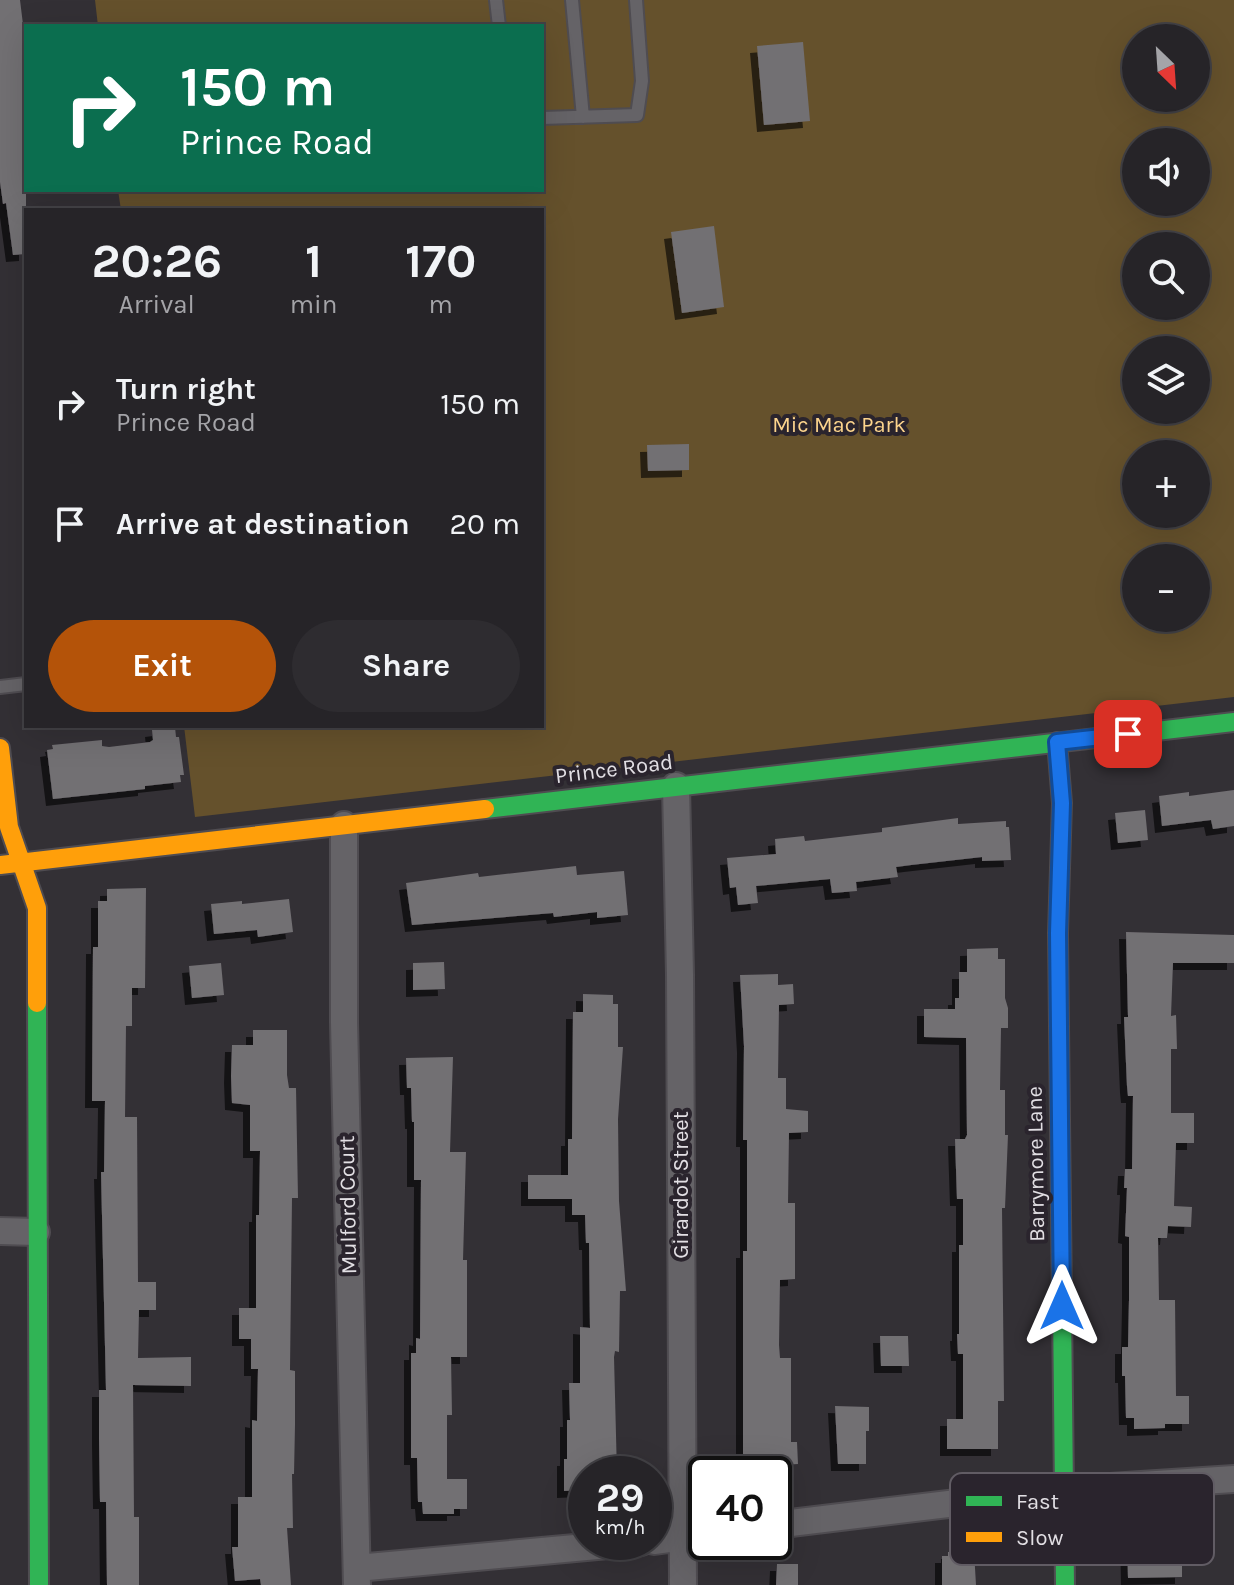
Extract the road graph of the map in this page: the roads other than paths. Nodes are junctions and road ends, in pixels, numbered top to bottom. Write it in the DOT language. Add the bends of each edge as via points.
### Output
graph roads {
  1 [pos="496,0"];
  2 [pos="572,0"];
  3 [pos="636,0"];
  4 [pos="499,24"];
  5 [pos="583,117"];
  6 [pos="544,118"];
  7 [pos="24,684"];
  8 [pos="0,687"];
  9 [pos="1234,722"];
  10 [pos="1057,742"];
  11 [pos="0,748"];
  12 [pos="676,786"];
  13 [pos="344,825"];
  14 [pos="22,863"];
  15 [pos="0,865"];
  16 [pos="0,1231"];
  17 [pos="36,1232"];
  18 [pos="693,1456"];
  19 [pos="1064,1473"];
  20 [pos="1234,1479"];
  21 [pos="1214,1480"];
  22 [pos="950,1504"];
  23 [pos="792,1523"];
  24 [pos="568,1551"];
  25 [pos="689,1560"];
  26 [pos="1065,1565"];
  27 [pos="357,1576"];
  28 [pos="39,1585"];
  29 [pos="683,1585"];
  30 [pos="1065,1585"];
  1 -- 4 [label="lane"];
  2 -- 5 [label="lane"];
  3 -- 5 [label="lane" via="642,81 637,115"];
  5 -- 6 [label="lane"];
  7 -- 8 [label="lane"];
  9 -- 10 [label="street, Prince Road"];
  10 -- 12 [label="street, Prince Road"];
  10 -- 19 [label="street, Barrymore Lane" via="1062,803 1058,933"];
  11 -- 14 [label="street" via="9,827"];
  12 -- 13 [label="street, Prince Road"];
  12 -- 18 [label="street, Girardot Street"];
  13 -- 14 [label="street, Prince Road"];
  13 -- 27 [label="street, Mulford Court"];
  14 -- 15 [label="street, Prince Road"];
  14 -- 17 [label="street" via="37,908"];
  16 -- 17 [label="street"];
  17 -- 28 [label="street"];
  20 -- 21 [label="street"];
  22 -- 23 [label="street"];
  24 -- 27 [label="street"];
  25 -- 29 [label="street, Girardot Street"];
  26 -- 30 [label="street, Barrymore Lane"];
}
